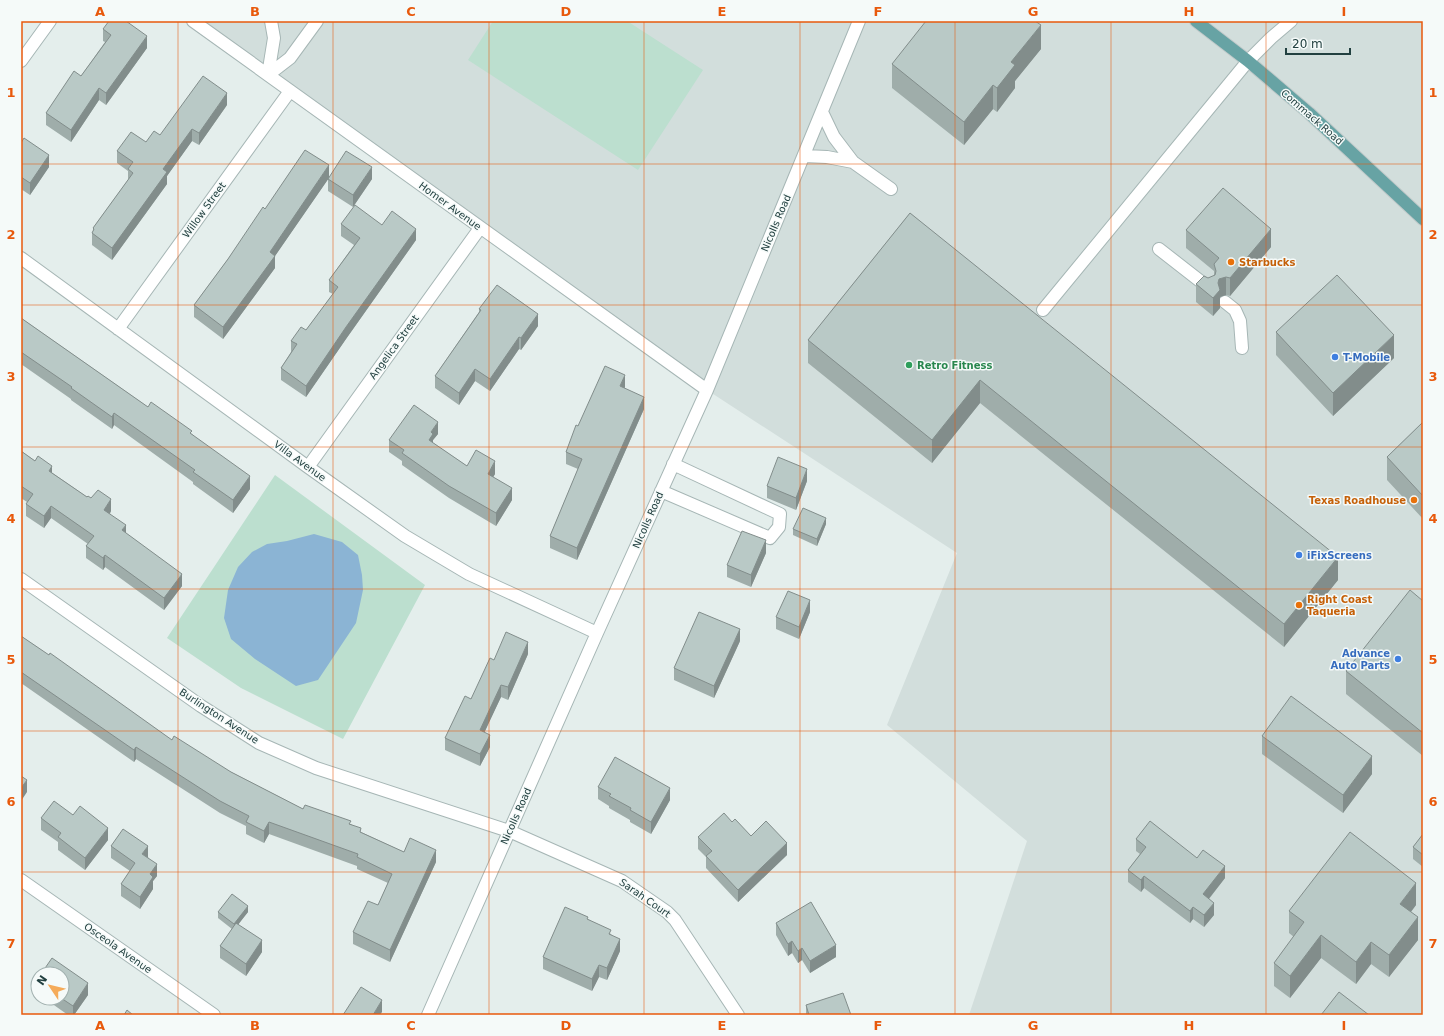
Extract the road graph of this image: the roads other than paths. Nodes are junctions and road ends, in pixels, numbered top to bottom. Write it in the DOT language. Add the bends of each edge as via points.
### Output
graph roads {
  1 [pos="50,21"];
  2 [pos="193,21"];
  3 [pos="271,21"];
  4 [pos="317,21"];
  5 [pos="859,21"];
  6 [pos="1196,21"];
  7 [pos="1291,21"];
  8 [pos="21,61"];
  9 [pos="1248,61"];
  10 [pos="268,74"];
  11 [pos="290,91"];
  12 [pos="822,112"];
  13 [pos="804,156"];
  14 [pos="853,162"];
  15 [pos="891,189"];
  16 [pos="1423,219"];
  17 [pos="480,228"];
  18 [pos="1159,249"];
  19 [pos="21,258"];
  20 [pos="1209,288"];
  21 [pos="1225,302"];
  22 [pos="1043,310"];
  23 [pos="118,329"];
  24 [pos="1242,348"];
  25 [pos="707,390"];
  26 [pos="674,464"];
  27 [pos="308,467"];
  28 [pos="661,491"];
  29 [pos="21,579"];
  30 [pos="597,633"];
  31 [pos="509,831"];
  32 [pos="21,880"];
  33 [pos="214,1015"];
  34 [pos="428,1015"];
  35 [pos="738,1015"];
  1 -- 8 [label="street"];
  2 -- 10 [label="street, Homer Avenue"];
  3 -- 10 [label="street" via="274,38"];
  4 -- 10 [label="street" via="290,58"];
  5 -- 12 [label="street, Nicolls Road"];
  6 -- 9 [label="main road, Commack Road"];
  7 -- 9 [label="street"];
  9 -- 16 [label="main road, Commack Road" via="1310,113"];
  9 -- 22 [label="street"];
  10 -- 11 [label="street, Homer Avenue"];
  11 -- 17 [label="street, Homer Avenue"];
  11 -- 23 [label="street, Willow Street"];
  12 -- 13 [label="street, Nicolls Road"];
  12 -- 14 [label="street" via="834,137"];
  13 -- 14 [label="street"];
  13 -- 25 [label="street, Nicolls Road"];
  14 -- 15 [label="street"];
  17 -- 25 [label="street, Homer Avenue"];
  17 -- 27 [label="street, Angelica Street"];
  18 -- 20 [label="street"];
  19 -- 23 [label="street, Villa Avenue"];
  21 -- 24 [label="street" via="1235,310 1240,321"];
  23 -- 27 [label="street, Villa Avenue"];
  25 -- 26 [label="street, Nicolls Road"];
  26 -- 28 [label="street, Nicolls Road"];
  26 -- 28 [label="street" via="780,514 779,527 770,538"];
  27 -- 30 [label="street, Villa Avenue" via="405,536 469,574"];
  28 -- 30 [label="street, Nicolls Road"];
  29 -- 31 [label="street, Burlington Avenue" via="201,706 259,743 316,768"];
  30 -- 31 [label="street, Nicolls Road"];
  31 -- 34 [label="street, Nicolls Road"];
  31 -- 35 [label="street, Sarah Court" via="622,880 667,912 686,935"];
  32 -- 33 [label="street, Osceola Avenue"];
}
